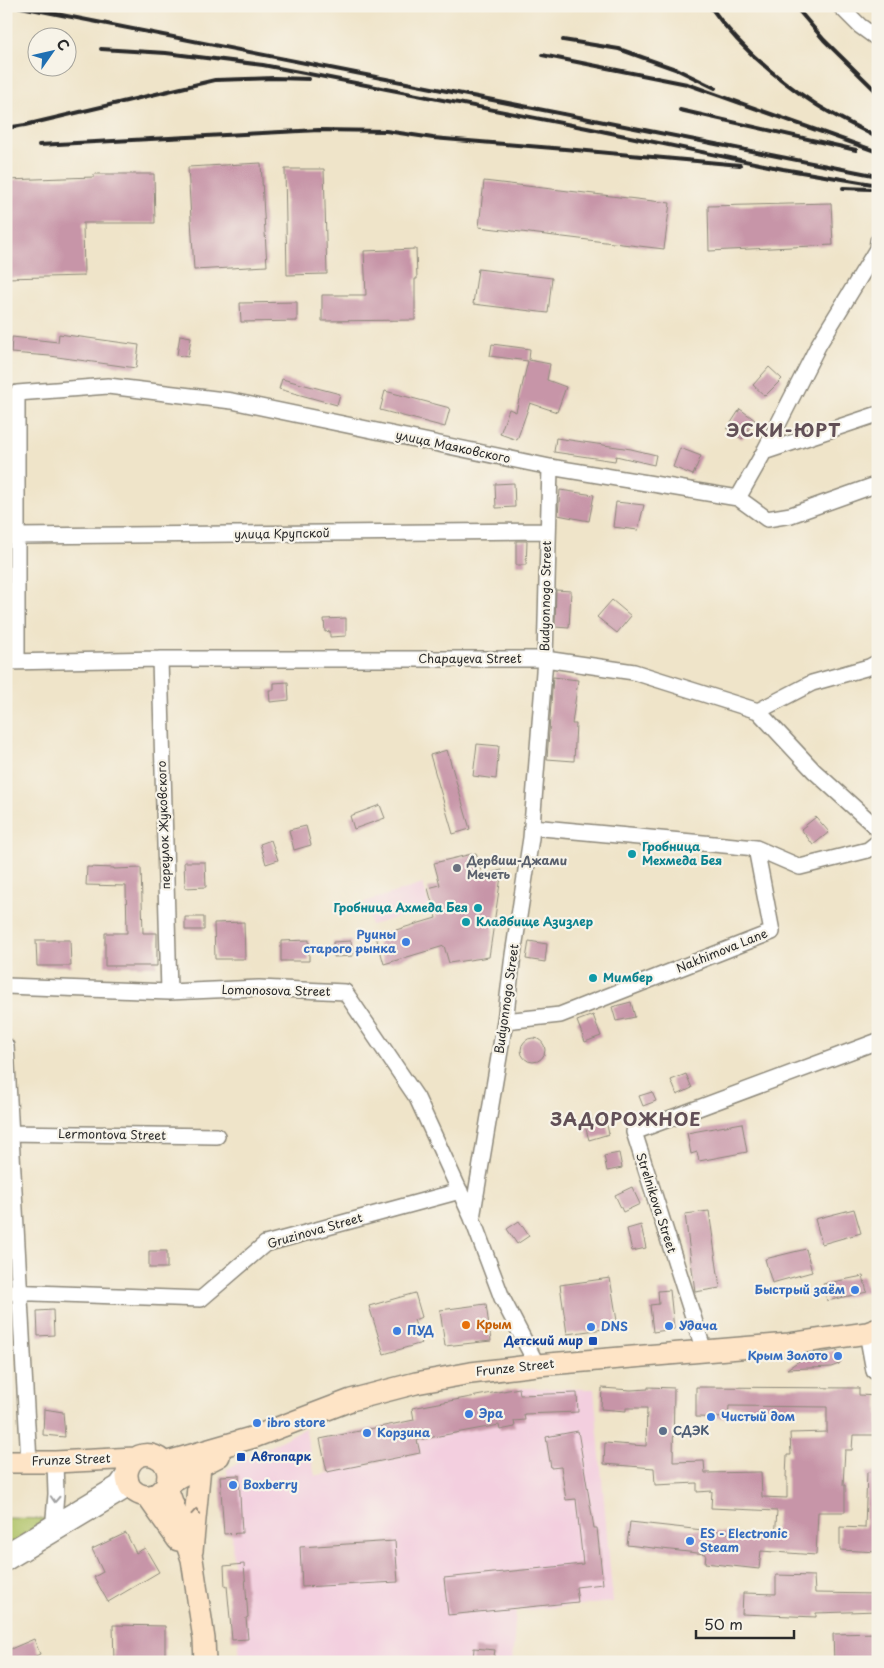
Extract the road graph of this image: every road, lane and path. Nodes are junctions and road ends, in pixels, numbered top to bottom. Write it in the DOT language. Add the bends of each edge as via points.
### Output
graph roads {
  1 [pos="840,6"];
  2 [pos="878,39"];
  3 [pos="878,241"];
  4 [pos="878,414"];
  5 [pos="764,452"];
  6 [pos="550,468"];
  7 [pos="878,484"];
  8 [pos="738,498"];
  9 [pos="548,531"];
  10 [pos="17,536"];
  11 [pos="160,659"];
  12 [pos="545,659"];
  13 [pos="12,662"];
  14 [pos="878,662"];
  15 [pos="758,711"];
  16 [pos="532,827"];
  17 [pos="878,829"];
  18 [pos="878,842"];
  19 [pos="756,848"];
  20 [pos="6,986"];
  21 [pos="169,992"];
  22 [pos="505,1021"];
  23 [pos="878,1041"];
  24 [pos="6,1046"];
  25 [pos="9,1133"];
  26 [pos="217,1136"];
  27 [pos="460,1191"];
  28 [pos="472,1218"];
  29 [pos="13,1292"];
  30 [pos="873,1331"];
  31 [pos="704,1351"];
  32 [pos="536,1365"];
  33 [pos="878,1371"];
  34 [pos="254,1437"];
  35 [pos="6,1462"];
  36 [pos="28,1462"];
  37 [pos="55,1462"];
  38 [pos="164,1462"];
  39 [pos="200,1466"];
  40 [pos="133,1478"];
  41 [pos="166,1485"];
  42 [pos="53,1529"];
  43 [pos="6,1551"];
  44 [pos="192,1559"];
  45 [pos="6,1563"];
  46 [pos="205,1662"];
  1 -- 2 [label="street"];
  3 -- 5 [label="street" via="877,249 819,344"];
  4 -- 5 [label="street"];
  5 -- 8 [label="street"];
  6 -- 8 [label="street, улица Маяковского"];
  6 -- 9 [label="street, Budyonnogo Street"];
  6 -- 10 [label="street, улица Маяковского" via="232,401 108,386 17,393"];
  7 -- 8 [label="street, улица Маяковского" via="791,516 767,519"];
  9 -- 10 [label="street, улица Крупской"];
  9 -- 12 [label="street, Budyonnogo Street"];
  10 -- 13 [label="street"];
  11 -- 12 [label="street, Chapayeva Street"];
  11 -- 13 [label="street, Chapayeva Street"];
  11 -- 21 [label="street, переулок Жуковского"];
  12 -- 15 [label="street, Chapayeva Street" via="634,672"];
  12 -- 16 [label="street, Budyonnogo Street"];
  14 -- 15 [label="street" via="812,683"];
  15 -- 17 [label="street, Chapayeva Street" via="814,771"];
  16 -- 19 [label="street"];
  16 -- 22 [label="street, Budyonnogo Street"];
  18 -- 19 [label="street" via="868,850 800,867"];
  19 -- 22 [label="street, Nakhimova Lane" via="772,932 560,1015"];
  20 -- 21 [label="street, Lomonosova Street"];
  21 -- 27 [label="street, Lomonosova Street" via="259,988 345,992 417,1098"];
  22 -- 28 [label="street, Budyonnogo Street"];
  23 -- 31 [label="street, Strelnikova Street" via="634,1132"];
  24 -- 25 [label="street"];
  25 -- 26 [label="street, Lermontova Street"];
  25 -- 29 [label="street"];
  27 -- 28 [label="street, Lomonosova Street"];
  27 -- 29 [label="street, Gruzinova Street" via="265,1244 201,1299"];
  28 -- 32 [label="street" via="502,1298"];
  29 -- 36 [label="street"];
  30 -- 31 [label="main road, Frunze Street" via="790,1344"];
  30 -- 33 [label="street" via="874,1371"];
  31 -- 32 [label="main road, Frunze Street"];
  32 -- 34 [label="main road, Frunze Street" via="416,1383 351,1400"];
  34 -- 38 [label="main road, Frunze Street"];
  34 -- 39 [label="main road"];
  35 -- 36 [label="main road, Frunze Street"];
  36 -- 37 [label="main road, Frunze Street"];
  37 -- 40 [label="main road, Frunze Street"];
  37 -- 42 [label="street, one-way"];
  38 -- 40 [label="main road, Frunze Street" via="147,1454"];
  38 -- 41 [label="main road" via="169,1473"];
  39 -- 41 [label="main road"];
  44 -- 39 [label="main road, one-way"];
  40 -- 41 [label="main road" via="160,1493"];
  40 -- 42 [label="street" via="117,1484"];
  40 -- 44 [label="main road"];
  41 -- 44 [label="main road"];
  42 -- 43 [label="street"];
  42 -- 45 [label="street"];
  44 -- 46 [label="main road"];
}
